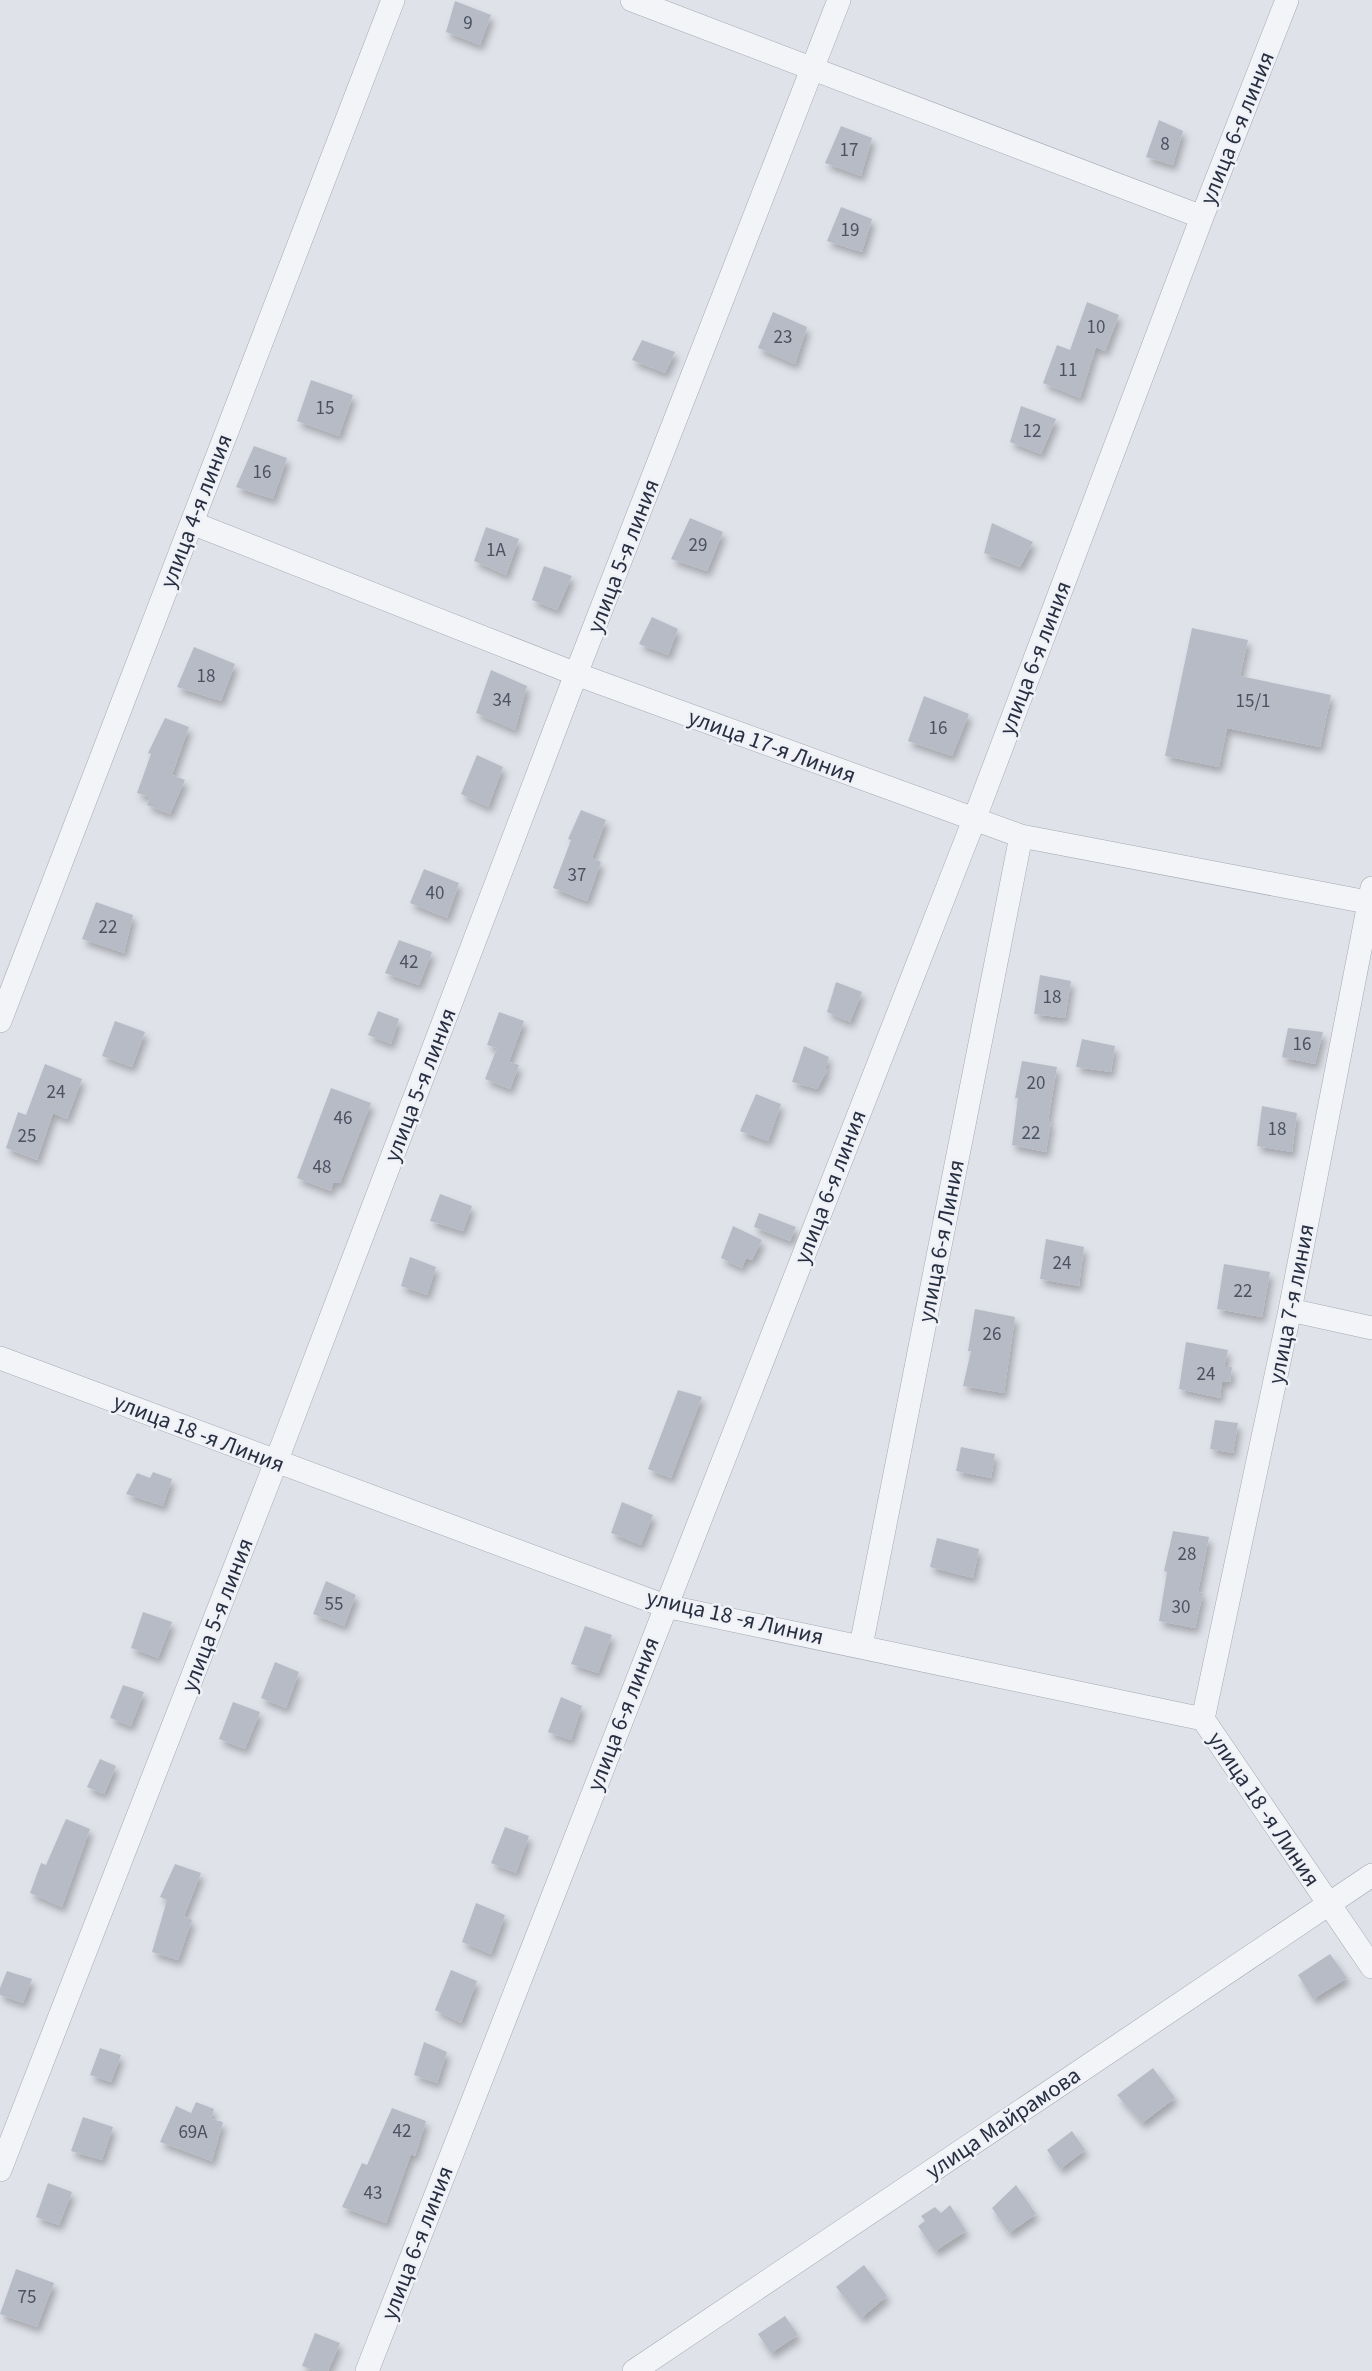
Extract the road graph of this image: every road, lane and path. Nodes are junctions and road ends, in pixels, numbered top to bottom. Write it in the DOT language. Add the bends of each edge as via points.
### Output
graph roads {
  1 [pos="393,0"];
  2 [pos="632,0"];
  3 [pos="839,0"];
  4 [pos="1287,0"];
  5 [pos="813,70"];
  6 [pos="1202,217"];
  7 [pos="192,523"];
  8 [pos="576,674"];
  9 [pos="974,820"];
  10 [pos="1021,836"];
  11 [pos="1371,898"];
  12 [pos="0,1021"];
  13 [pos="1290,1310"];
  14 [pos="1372,1328"];
  15 [pos="0,1358"];
  16 [pos="276,1462"];
  17 [pos="665,1606"];
  18 [pos="861,1646"];
  19 [pos="1203,1718"];
  20 [pos="1372,1875"];
  21 [pos="1328,1905"];
  22 [pos="1372,1968"];
  23 [pos="0,2170"];
  24 [pos="367,2371"];
  25 [pos="634,2371"];
  1 -- 7 [label="street, улица 4-я линия"];
  2 -- 5 [label="street"];
  3 -- 5 [label="street, улица 5-я линия"];
  4 -- 6 [label="street, улица 6-я линия"];
  5 -- 6 [label="street"];
  5 -- 8 [label="street, улица 5-я линия"];
  6 -- 9 [label="street, улица 6-я линия"];
  7 -- 8 [label="street, улица 17-я Линия"];
  7 -- 12 [label="street, улица 4-я линия"];
  8 -- 9 [label="street, улица 17-я Линия"];
  8 -- 16 [label="street, улица 5-я линия"];
  9 -- 10 [label="street, улица 17-я Линия"];
  9 -- 17 [label="street, улица 6-я линия"];
  10 -- 11 [label="street, улица 17-я Линия"];
  10 -- 18 [label="street, улица 6-я Линия"];
  11 -- 13 [label="street, улица 7-я линия"];
  13 -- 14 [label="street"];
  13 -- 19 [label="street, улица 7-я линия"];
  15 -- 16 [label="street, улица 18 -я Линия"];
  16 -- 17 [label="street, улица 18 -я Линия"];
  16 -- 23 [label="street, улица 5-я линия"];
  17 -- 18 [label="street, улица 18 -я Линия"];
  17 -- 24 [label="street, улица 6-я линия"];
  18 -- 19 [label="street, улица 18 -я Линия"];
  19 -- 21 [label="street, улица 18 -я Линия"];
  20 -- 21 [label="street, улица Майрамова"];
  21 -- 22 [label="street, улица 18 -я Линия"];
  21 -- 25 [label="street, улица Майрамова"];
}
